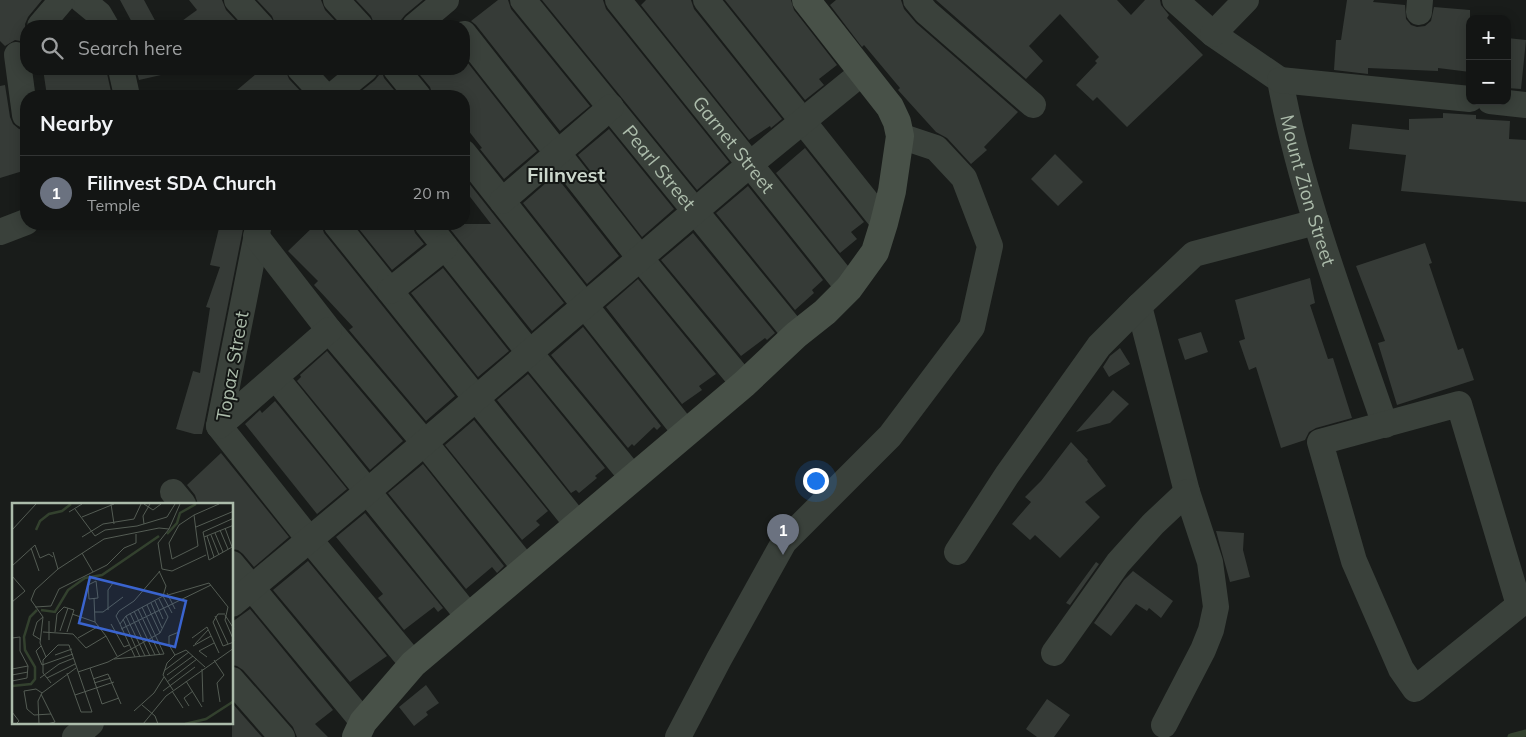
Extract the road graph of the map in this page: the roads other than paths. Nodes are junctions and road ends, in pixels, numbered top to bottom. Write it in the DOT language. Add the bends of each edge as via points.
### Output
graph roads {
  1 [pos="62,0"];
  2 [pos="82,0"];
  3 [pos="237,0"];
  4 [pos="336,0"];
  5 [pos="523,0"];
  6 [pos="618,0"];
  7 [pos="706,0"];
  8 [pos="806,0"];
  9 [pos="916,0"];
  10 [pos="1176,0"];
  11 [pos="1246,0"];
  12 [pos="441,2"];
  13 [pos="45,20"];
  14 [pos="102,20"];
  15 [pos="255,20"];
  16 [pos="354,20"];
  17 [pos="422,20"];
  18 [pos="454,20"];
  19 [pos="1212,34"];
  20 [pos="470,42"];
  21 [pos="20,52"];
  22 [pos="863,72"];
  23 [pos="23,75"];
  24 [pos="122,75"];
  25 [pos="306,75"];
  26 [pos="357,75"];
  27 [pos="401,75"];
  28 [pos="0,78"];
  29 [pos="1280,80"];
  30 [pos="24,90"];
  31 [pos="126,90"];
  32 [pos="319,90"];
  33 [pos="339,90"];
  34 [pos="413,90"];
  35 [pos="1466,99"];
  36 [pos="1511,103"];
  37 [pos="1526,105"];
  38 [pos="1033,106"];
  39 [pos="610,107"];
  40 [pos="803,123"];
  41 [pos="900,136"];
  42 [pos="557,153"];
  43 [pos="470,161"];
  44 [pos="749,165"];
  45 [pos="502,201"];
  46 [pos="695,211"];
  47 [pos="1316,222"];
  48 [pos="884,223"];
  49 [pos="20,224"];
  50 [pos="258,230"];
  51 [pos="341,230"];
  52 [pos="432,230"];
  53 [pos="0,232"];
  54 [pos="445,247"];
  55 [pos="640,258"];
  56 [pos="849,288"];
  57 [pos="390,291"];
  58 [pos="584,305"];
  59 [pos="1139,306"];
  60 [pos="329,330"];
  61 [pos="796,335"];
  62 [pos="529,352"];
  63 [pos="276,378"];
  64 [pos="744,384"];
  65 [pos="476,398"];
  66 [pos="1385,425"];
  67 [pos="220,426"];
  68 [pos="686,433"];
  69 [pos="424,442"];
  70 [pos="633,478"];
  71 [pos="368,491"];
  72 [pos="1187,492"];
  73 [pos="578,525"];
  74 [pos="309,539"];
  75 [pos="957,552"];
  76 [pos="526,569"];
  77 [pos="234,570"];
  78 [pos="242,596"];
  79 [pos="469,617"];
  80 [pos="1054,653"];
  81 [pos="414,664"];
  82 [pos="234,682"];
  83 [pos="90,724"];
  84 [pos="1164,725"];
  85 [pos="360,729"];
  86 [pos="75,737"];
  87 [pos="282,737"];
  88 [pos="678,737"];
  1 -- 13 [label="street"];
  2 -- 14 [label="street"];
  3 -- 15 [label="street"];
  4 -- 16 [label="street"];
  5 -- 39 [label="street, Pearl Street"];
  6 -- 44 [label="street, Garnet Street"];
  7 -- 40 [label="street"];
  8 -- 22 [label="street"];
  9 -- 38 [label="street"];
  10 -- 19 [label="street"];
  11 -- 19 [label="street"];
  12 -- 17 [label="street"];
  12 -- 18 [label="street"];
  19 -- 29 [label="street"];
  20 -- 42 [label="street"];
  21 -- 28 [label="street"];
  22 -- 40 [label="street"];
  22 -- 41 [label="street" via="890,107"];
  23 -- 30 [label="street"];
  24 -- 31 [label="street"];
  25 -- 32 [label="street"];
  26 -- 33 [label="street"];
  27 -- 34 [label="street"];
  29 -- 35 [label="street"];
  29 -- 47 [label="street, Mount Zion Street"];
  36 -- 37 [label="street"];
  39 -- 42 [label="street"];
  39 -- 46 [label="street, Pearl Street"];
  40 -- 44 [label="street"];
  40 -- 48 [label="street"];
  41 -- 48 [label="street"];
  41 -- 88 [label="street" via="936,148 964,178 990,246 972,327 890,436 784,542"];
  42 -- 45 [label="street"];
  42 -- 55 [label="street"];
  43 -- 45 [label="street"];
  44 -- 46 [label="street"];
  44 -- 56 [label="street, Garnet Street"];
  45 -- 58 [label="street"];
  46 -- 55 [label="street"];
  46 -- 61 [label="street, Pearl Street"];
  47 -- 59 [label="street" via="1194,254"];
  47 -- 66 [label="street, Mount Zion Street"];
  48 -- 56 [label="street" via="875,252"];
  49 -- 53 [label="street"];
  50 -- 60 [label="street"];
  50 -- 67 [label="street, Topaz Street"];
  51 -- 57 [label="street"];
  52 -- 54 [label="street"];
  54 -- 57 [label="street"];
  54 -- 62 [label="street"];
  55 -- 58 [label="street"];
  55 -- 64 [label="street"];
  56 -- 61 [label="street"];
  57 -- 65 [label="street"];
  58 -- 62 [label="street"];
  58 -- 68 [label="street"];
  59 -- 72 [label="street"];
  59 -- 75 [label="street" via="1100,346 1007,475"];
  60 -- 63 [label="street"];
  60 -- 69 [label="street"];
  61 -- 64 [label="street"];
  62 -- 65 [label="street"];
  62 -- 70 [label="street"];
  63 -- 67 [label="street"];
  63 -- 71 [label="street"];
  64 -- 68 [label="street"];
  65 -- 69 [label="street"];
  65 -- 73 [label="street"];
  66 -- 66 [label="street" via="1320,442 1354,561 1400,669 1415,689 1519,605 1459,404"];
  67 -- 74 [label="street, Topaz Street"];
  68 -- 70 [label="street"];
  69 -- 71 [label="street"];
  69 -- 76 [label="street"];
  70 -- 73 [label="street"];
  71 -- 74 [label="street"];
  71 -- 79 [label="street"];
  72 -- 80 [label="street" via="1152,524 1118,563"];
  72 -- 84 [label="street" via="1210,562 1216,607 1203,650"];
  73 -- 76 [label="street"];
  74 -- 78 [label="street"];
  74 -- 81 [label="street, Topaz Street"];
  76 -- 79 [label="street"];
  77 -- 78 [label="street"];
  78 -- 85 [label="street"];
  79 -- 81 [label="street"];
  81 -- 85 [label="street"];
  82 -- 87 [label="street"];
  83 -- 86 [label="street"];
}
